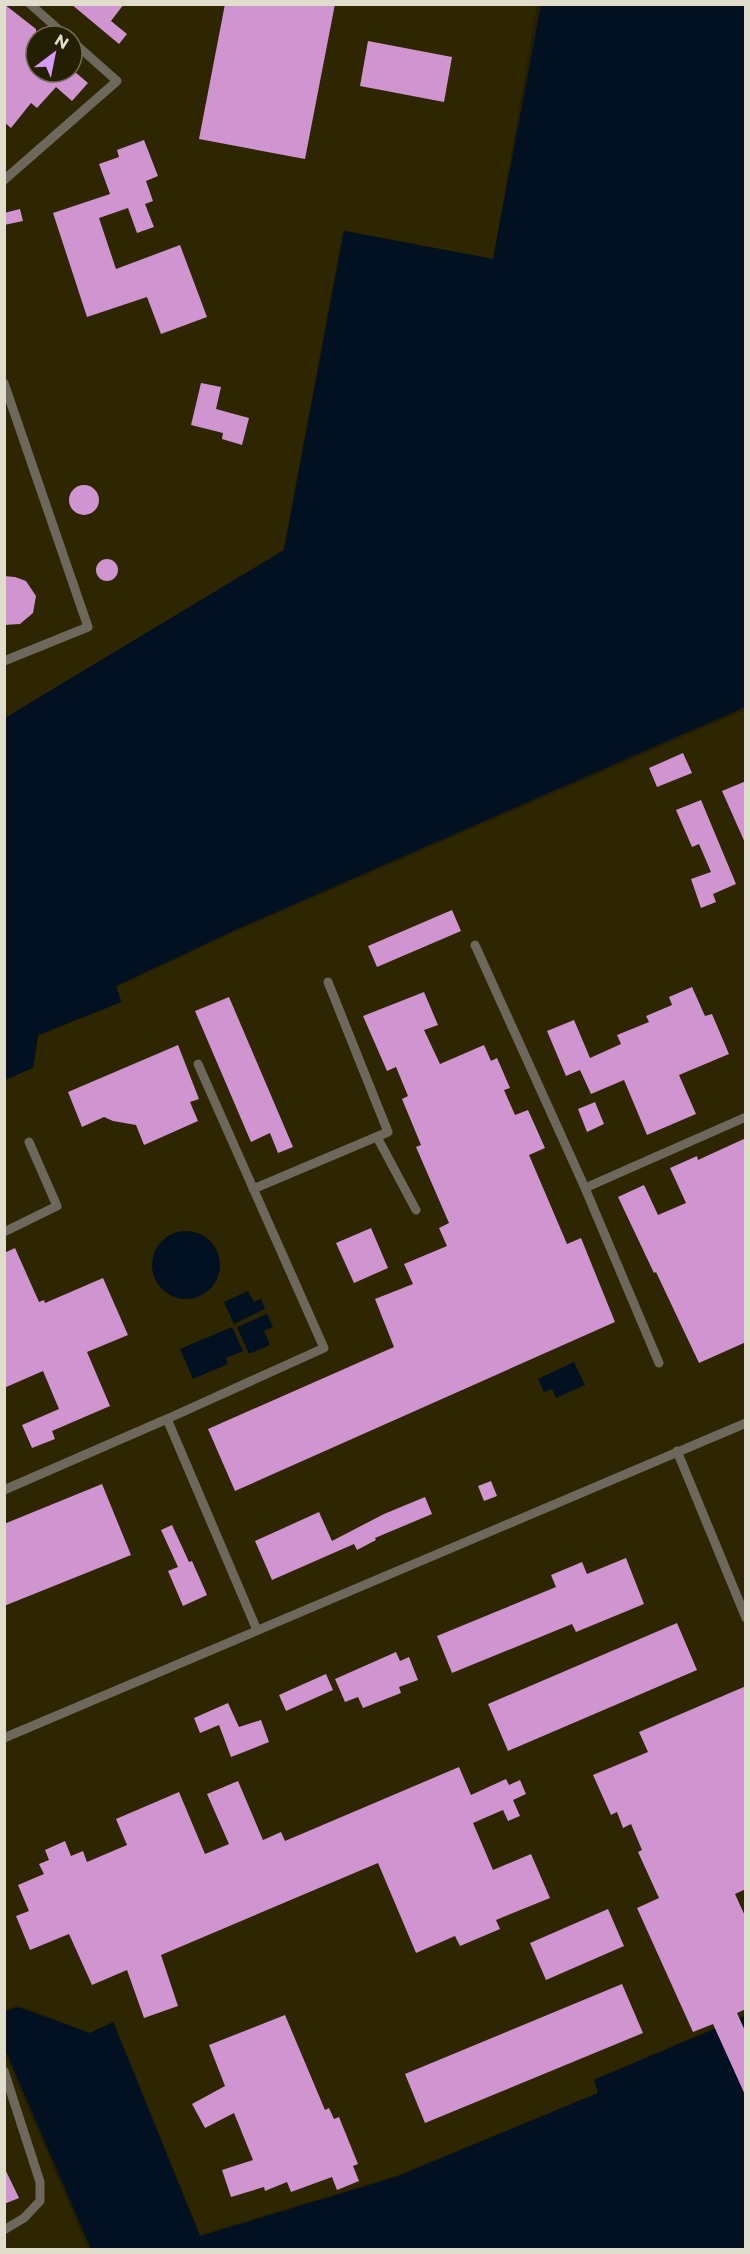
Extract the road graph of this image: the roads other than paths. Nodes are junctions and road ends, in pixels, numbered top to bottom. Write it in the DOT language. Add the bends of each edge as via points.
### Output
graph roads {
  1 [pos="30,4"];
  2 [pos="52,24"];
  3 [pos="84,52"];
  4 [pos="4,180"];
  5 [pos="4,383"];
  6 [pos="4,661"];
  7 [pos="476,945"];
  8 [pos="328,981"];
  9 [pos="198,1064"];
  10 [pos="746,1117"];
  11 [pos="377,1137"];
  12 [pos="29,1143"];
  13 [pos="585,1188"];
  14 [pos="253,1189"];
  15 [pos="416,1210"];
  16 [pos="4,1232"];
  17 [pos="659,1363"];
  18 [pos="167,1419"];
  19 [pos="746,1423"];
  20 [pos="677,1451"];
  21 [pos="4,1490"];
  22 [pos="746,1618"];
  23 [pos="257,1630"];
  24 [pos="4,1738"];
  25 [pos="4,2072"];
  26 [pos="4,2230"];
  1 -- 2 [label="lane"];
  3 -- 4 [label="lane" via="117,81"];
  5 -- 6 [label="lane" via="88,627"];
  7 -- 13 [label="lane"];
  8 -- 11 [label="lane" via="388,1132"];
  9 -- 14 [label="lane"];
  10 -- 13 [label="lane"];
  11 -- 14 [label="lane"];
  11 -- 15 [label="lane"];
  12 -- 16 [label="lane" via="57,1206"];
  13 -- 17 [label="lane"];
  14 -- 18 [label="lane" via="324,1348"];
  18 -- 21 [label="lane"];
  18 -- 23 [label="lane"];
  19 -- 20 [label="lane"];
  20 -- 22 [label="lane"];
  20 -- 23 [label="lane"];
  23 -- 24 [label="lane"];
  25 -- 26 [label="lane" via="40,2182 40,2201 24,2218"];
}
